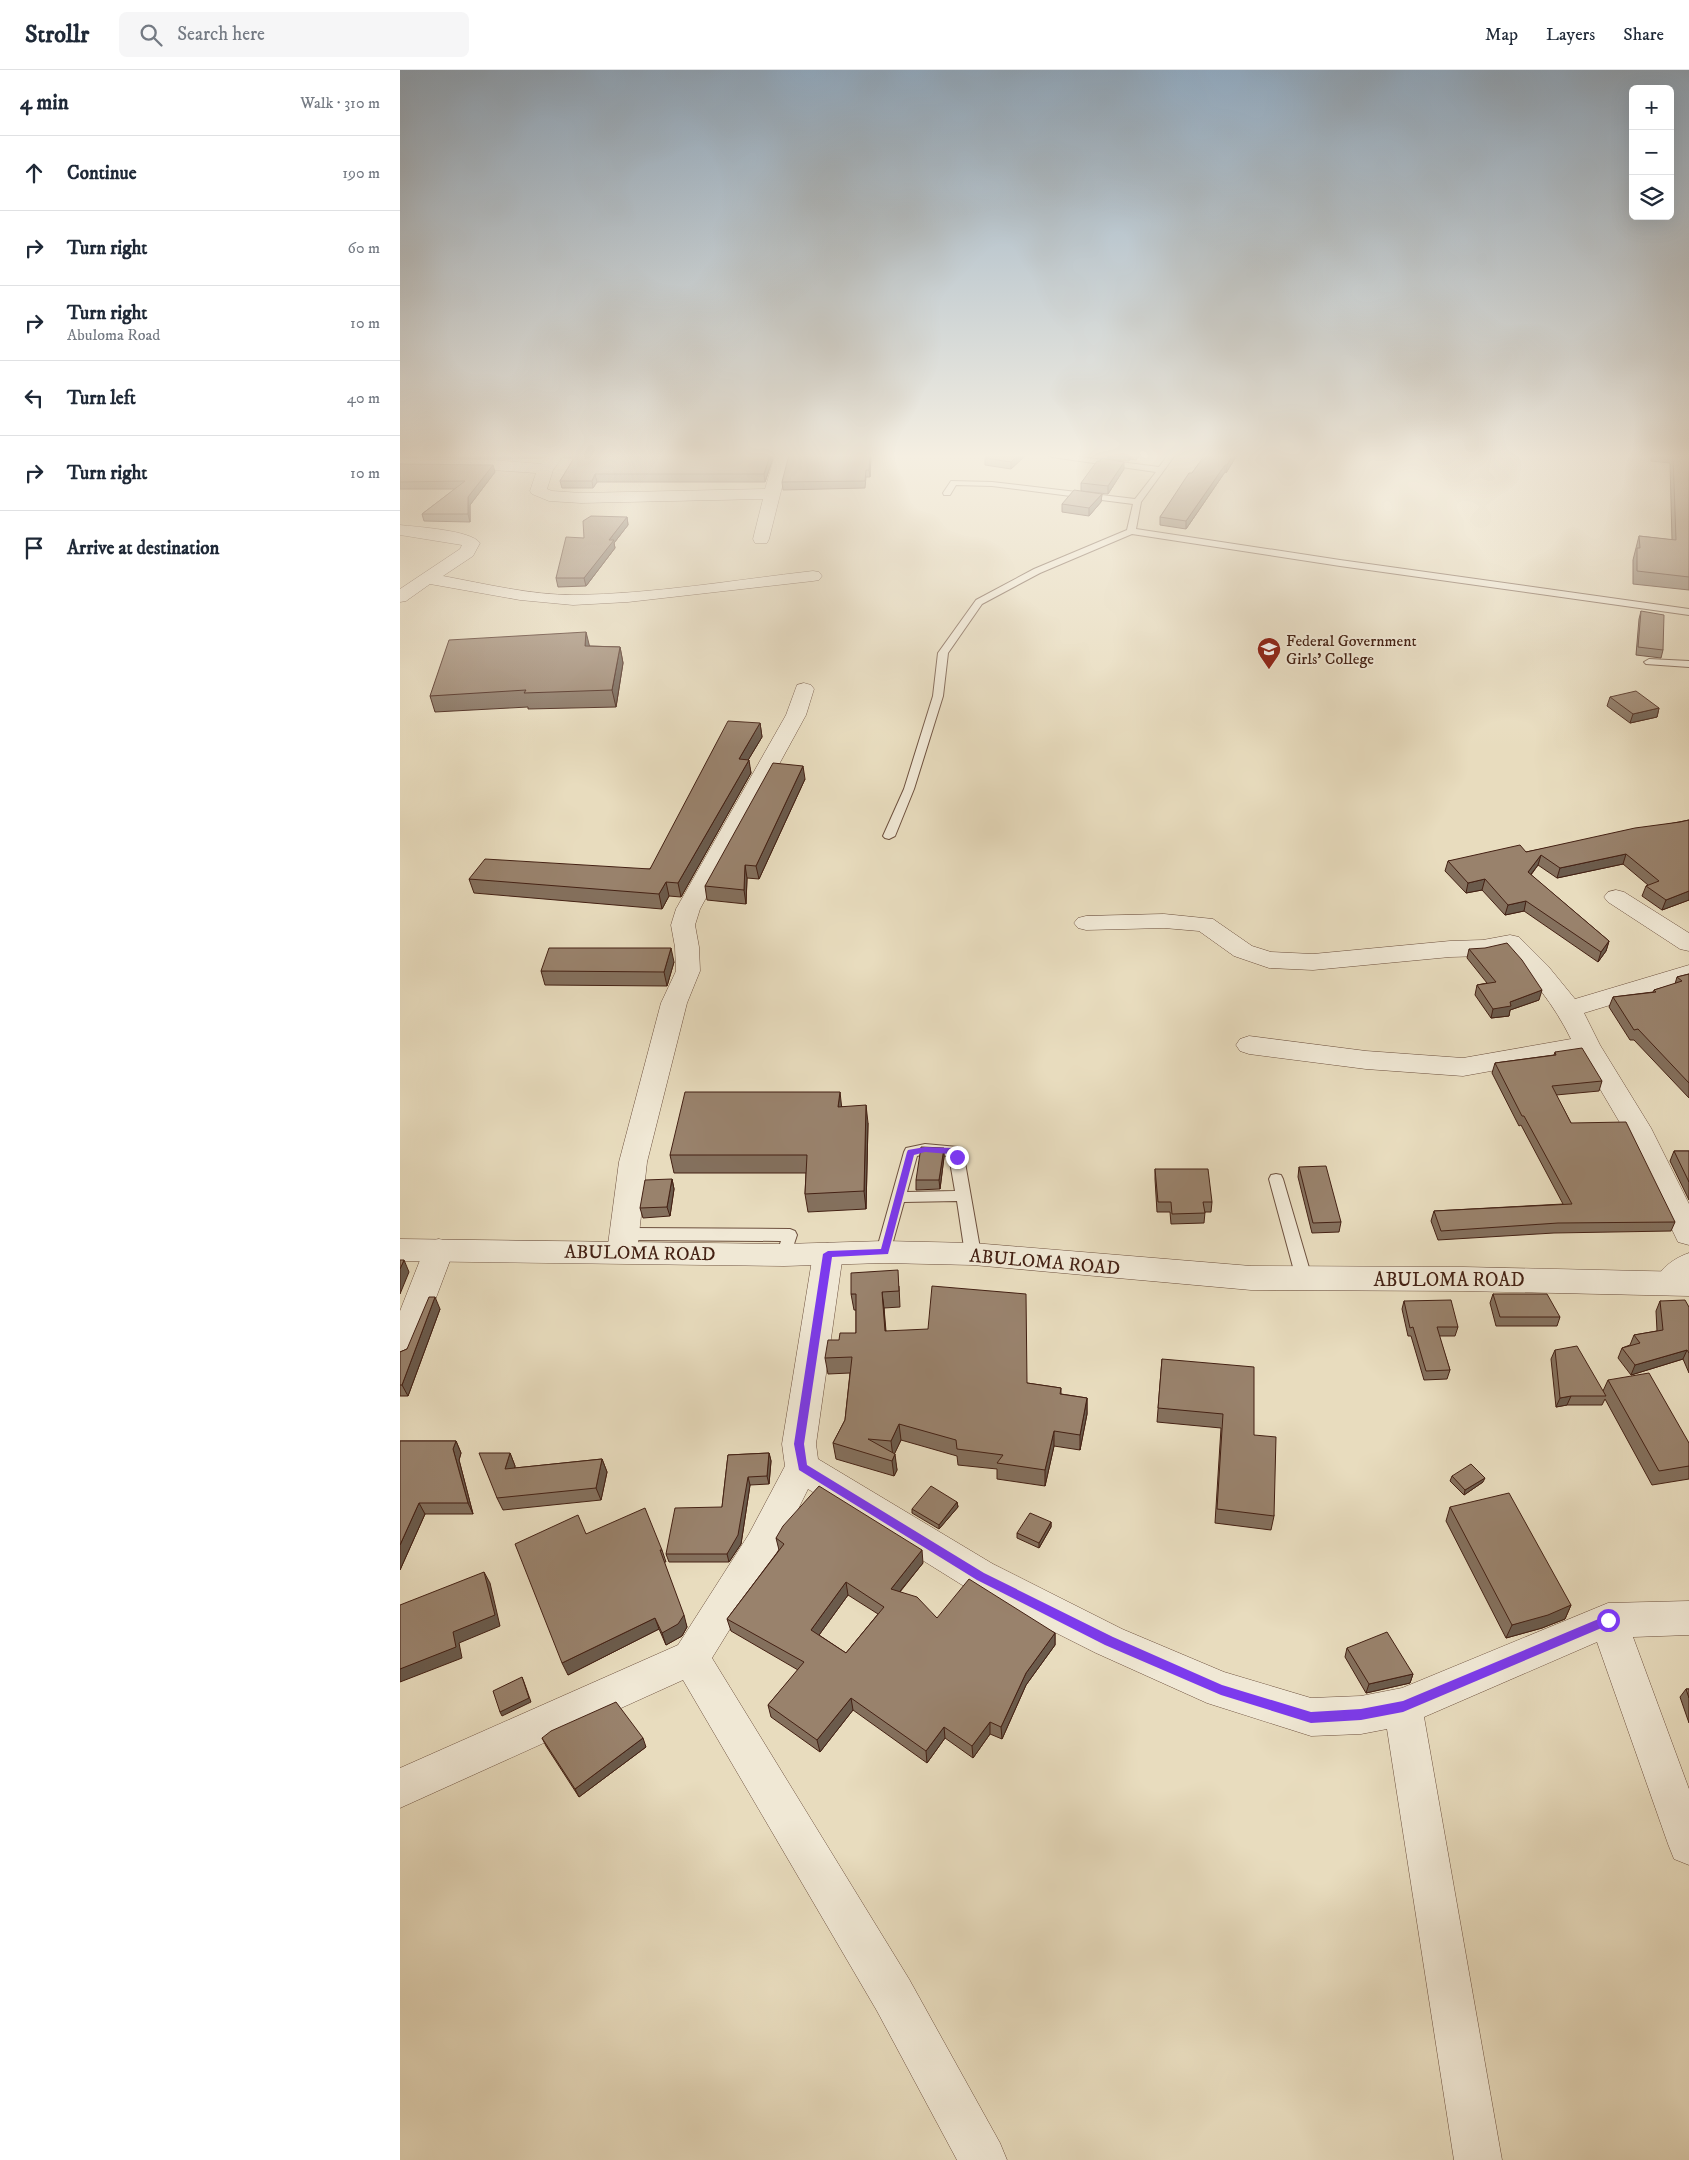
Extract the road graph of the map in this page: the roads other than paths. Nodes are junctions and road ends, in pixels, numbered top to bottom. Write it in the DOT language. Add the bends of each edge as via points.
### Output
graph roads {
  1 [pos="466,553"];
  2 [pos="1080,553"];
  3 [pos="1272,553"];
  4 [pos="813,576"];
  5 [pos="429,579"];
  6 [pos="400,597"];
  7 [pos="1689,612"];
  8 [pos="1648,662"];
  9 [pos="1689,664"];
  10 [pos="804,689"];
  11 [pos="889,836"];
  12 [pos="1616,897"];
  13 [pos="1086,923"];
  14 [pos="1689,944"];
  15 [pos="1689,974"];
  16 [pos="1569,1009"];
  17 [pos="1588,1045"];
  18 [pos="1249,1046"];
  19 [pos="1276,1179"];
  20 [pos="964,1196"];
  21 [pos="899,1197"];
  22 [pos="1689,1234"];
  23 [pos="626,1243"];
  24 [pos="400,1250"];
  25 [pos="439,1250"];
  26 [pos="884,1252"];
  27 [pos="828,1254"];
  28 [pos="973,1254"];
  29 [pos="1682,1277"];
  30 [pos="1304,1278"];
  31 [pos="400,1351"];
  32 [pos="802,1467"];
  33 [pos="1689,1618"];
  34 [pos="1608,1620"];
  35 [pos="691,1658"];
  36 [pos="1403,1707"];
  37 [pos="400,1788"];
  38 [pos="1689,1844"];
  39 [pos="983,2160"];
  40 [pos="1478,2160"];
  1 -- 5 [label="street"];
  2 -- 11 [label="lane" via="979,602 964,621 943,653 938,696 910,788"];
  3 -- 7 [label="lane"];
  4 -- 5 [label="street" via="573,600 520,595"];
  5 -- 6 [label="street"];
  8 -- 9 [label="lane"];
  10 -- 23 [label="street" via="803,704 797,717 777,747 688,909 683,925 688,971 674,1003 633,1162"];
  12 -- 14 [label="street"];
  13 -- 16 [label="street" via="1164,921 1205,924 1243,951 1268,960 1313,962 1483,948 1510,942 1539,970"];
  15 -- 16 [label="street"];
  16 -- 17 [label="street"];
  17 -- 18 [label="street" via="1463,1067 1366,1060"];
  17 -- 22 [label="street" via="1637,1128"];
  19 -- 30 [label="lane"];
  20 -- 21 [label="lane"];
  20 -- 21 [label="lane" via="955,1153 925,1150 911,1152"];
  20 -- 28 [label="lane"];
  21 -- 26 [label="lane"];
  23 -- 25 [label="street, ABULOMA ROAD"];
  23 -- 27 [label="street, ABULOMA ROAD" via="784,1255"];
  24 -- 25 [label="street, ABULOMA ROAD"];
  25 -- 31 [label="street"];
  26 -- 27 [label="street, ABULOMA ROAD"];
  26 -- 28 [label="street, ABULOMA ROAD"];
  27 -- 32 [label="street" via="799,1444"];
  28 -- 30 [label="street, ABULOMA ROAD" via="1251,1278"];
  29 -- 30 [label="street, ABULOMA ROAD"];
  32 -- 35 [label="street" via="762,1545"];
  32 -- 36 [label="street" via="980,1576 1109,1641 1221,1690 1311,1717 1361,1715"];
  33 -- 34 [label="street"];
  34 -- 36 [label="street"];
  34 -- 38 [label="street"];
  35 -- 37 [label="street"];
  35 -- 39 [label="street" via="893,1995"];
  36 -- 40 [label="street"];
}
